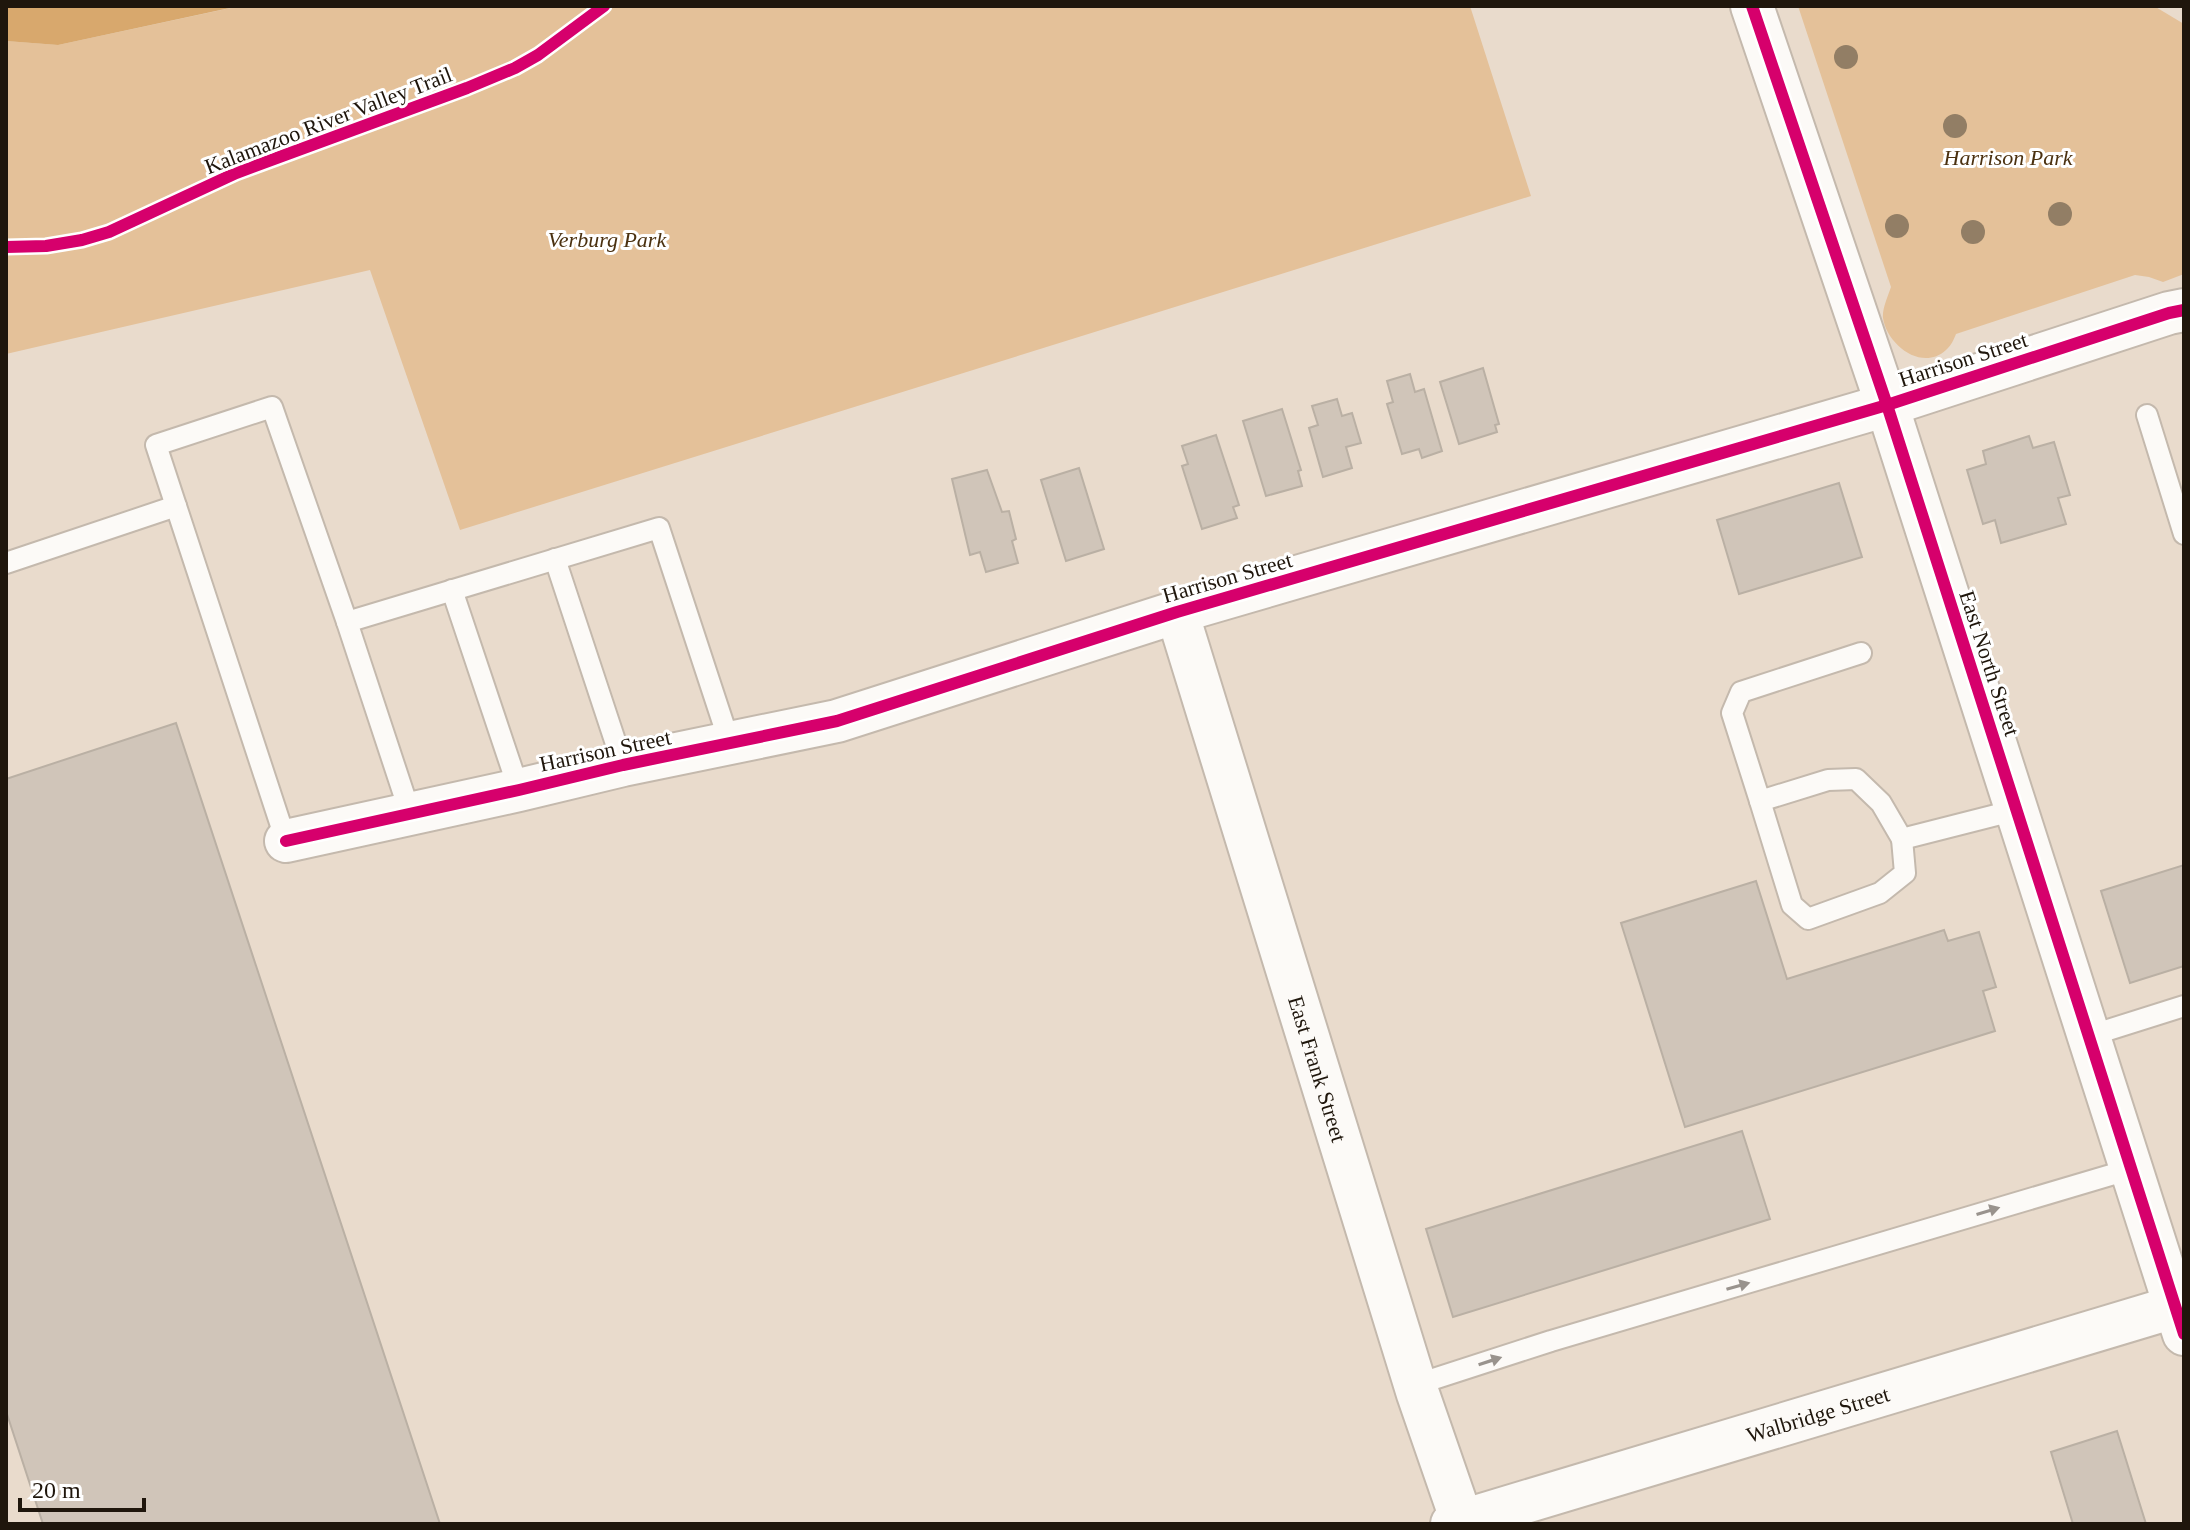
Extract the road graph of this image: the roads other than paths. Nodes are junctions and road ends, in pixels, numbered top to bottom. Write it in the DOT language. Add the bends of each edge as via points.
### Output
graph roads {
  1 [pos="1752,6"];
  2 [pos="2179,307"];
  3 [pos="1887,405"];
  4 [pos="2147,415"];
  5 [pos="176,506"];
  6 [pos="2184,534"];
  7 [pos="555,559"];
  8 [pos="6,563"];
  9 [pos="452,590"];
  10 [pos="1177,612"];
  11 [pos="347,622"];
  12 [pos="1861,653"];
  13 [pos="730,744"];
  14 [pos="623,765"];
  15 [pos="519,790"];
  16 [pos="1760,801"];
  17 [pos="2016,810"];
  18 [pos="410,813"];
  19 [pos="1902,839"];
  20 [pos="286,841"];
  21 [pos="2184,1006"];
  22 [pos="2089,1036"];
  23 [pos="2131,1169"];
  24 [pos="2181,1315"];
  25 [pos="1415,1385"];
  26 [pos="1459,1523"];
  1 -- 3 [label="street, East North Street"];
  2 -- 3 [label="street, Harrison Street"];
  3 -- 10 [label="street, Harrison Street"];
  3 -- 17 [label="street, East North Street"];
  4 -- 6 [label="lane"];
  5 -- 8 [label="lane"];
  5 -- 11 [label="lane" via="156,445 272,407"];
  5 -- 20 [label="lane"];
  7 -- 9 [label="lane"];
  7 -- 13 [label="lane" via="659,528"];
  7 -- 14 [label="lane"];
  9 -- 11 [label="lane"];
  9 -- 15 [label="lane"];
  10 -- 13 [label="street, Harrison Street" via="837,721"];
  10 -- 25 [label="street, East Frank Street"];
  11 -- 18 [label="lane"];
  12 -- 16 [label="lane" via="1741,692 1732,713"];
  13 -- 14 [label="street, Harrison Street"];
  14 -- 15 [label="street, Harrison Street"];
  15 -- 18 [label="street, Harrison Street"];
  16 -- 19 [label="lane" via="1828,780 1856,779 1881,803"];
  16 -- 19 [label="lane" via="1792,905 1808,919 1880,893 1905,873"];
  17 -- 19 [label="lane"];
  17 -- 22 [label="street, East North Street"];
  18 -- 20 [label="street, Harrison Street"];
  21 -- 22 [label="lane"];
  22 -- 23 [label="street, East North Street"];
  23 -- 24 [label="street, East North Street"];
  25 -- 23 [label="lane, one-way"];
  24 -- 26 [label="street, Walbridge Street"];
  25 -- 26 [label="street, East Frank Street"];
}
